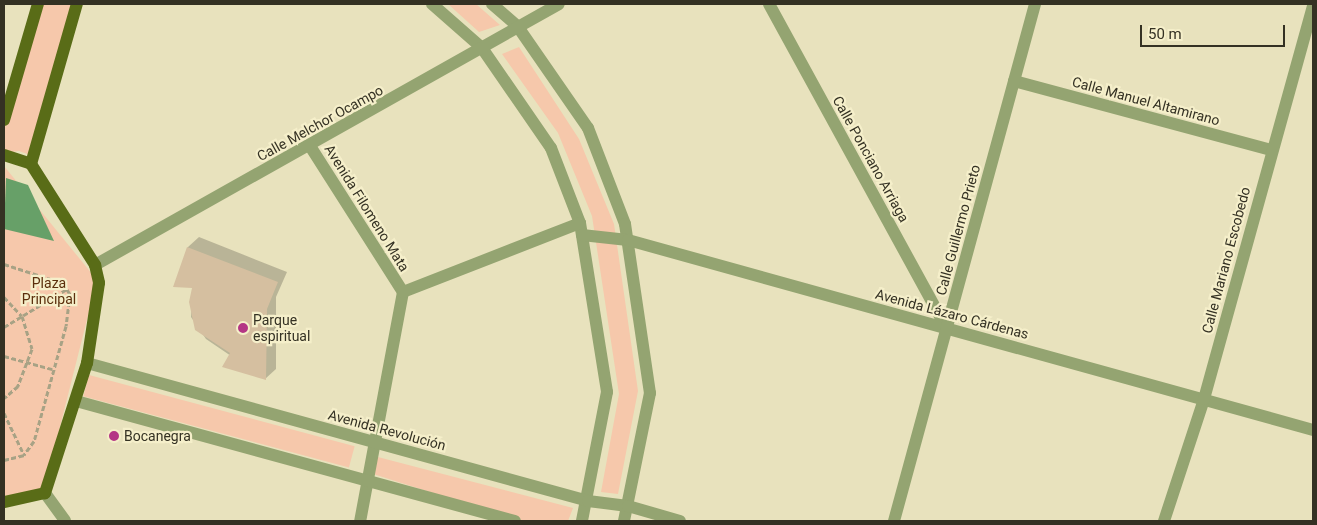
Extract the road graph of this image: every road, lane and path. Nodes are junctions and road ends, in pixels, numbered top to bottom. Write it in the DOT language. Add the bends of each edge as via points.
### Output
graph roads {
  1 [pos="38,4"];
  2 [pos="77,4"];
  3 [pos="432,4"];
  4 [pos="492,4"];
  5 [pos="559,4"];
  6 [pos="769,4"];
  7 [pos="1035,4"];
  8 [pos="1313,6"];
  9 [pos="518,27"];
  10 [pos="482,48"];
  11 [pos="1014,81"];
  12 [pos="4,120"];
  13 [pos="310,146"];
  14 [pos="1271,150"];
  15 [pos="4,155"];
  16 [pos="31,164"];
  17 [pos="581,229"];
  18 [pos="628,240"];
  19 [pos="4,264"];
  20 [pos="95,265"];
  21 [pos="67,289"];
  22 [pos="403,292"];
  23 [pos="4,298"];
  24 [pos="22,316"];
  25 [pos="4,327"];
  26 [pos="946,329"];
  27 [pos="4,356"];
  28 [pos="29,362"];
  29 [pos="87,363"];
  30 [pos="52,369"];
  31 [pos="4,398"];
  32 [pos="1204,399"];
  33 [pos="76,401"];
  34 [pos="4,413"];
  35 [pos="1313,430"];
  36 [pos="373,442"];
  37 [pos="24,455"];
  38 [pos="4,460"];
  39 [pos="367,480"];
  40 [pos="45,494"];
  41 [pos="588,501"];
  42 [pos="4,502"];
  43 [pos="628,506"];
  44 [pos="65,521"];
  45 [pos="360,521"];
  46 [pos="515,521"];
  47 [pos="582,521"];
  48 [pos="624,521"];
  49 [pos="680,521"];
  50 [pos="894,521"];
  51 [pos="1164,521"];
  1 -- 12 [label="main road"];
  2 -- 16 [label="main road"];
  3 -- 10 [label="street"];
  4 -- 9 [label="street"];
  5 -- 9 [label="street, Calle Melchor Ocampo"];
  6 -- 26 [label="street, Calle Ponciano Arriaga"];
  7 -- 11 [label="street, Calle Guillermo Prieto"];
  8 -- 14 [label="street, Calle Mariano Escobedo"];
  9 -- 10 [label="street, Calle Melchor Ocampo"];
  9 -- 18 [label="street" via="588,128"];
  10 -- 13 [label="street, Calle Melchor Ocampo"];
  10 -- 17 [label="street" via="551,148"];
  11 -- 14 [label="street, Calle Manuel Altamirano"];
  11 -- 26 [label="street, Calle Guillermo Prieto"];
  13 -- 20 [label="street, Calle Melchor Ocampo"];
  13 -- 22 [label="street, Avenida Filomeno Mata"];
  14 -- 32 [label="street, Calle Mariano Escobedo"];
  15 -- 16 [label="main road"];
  16 -- 20 [label="main road"];
  17 -- 18 [label="street, Avenida Lázaro Cárdenas"];
  17 -- 22 [label="street"];
  17 -- 41 [label="street" via="607,392"];
  18 -- 26 [label="street, Avenida Lázaro Cárdenas"];
  18 -- 43 [label="street" via="650,393"];
  19 -- 21 [label="path" via="64,283"];
  20 -- 29 [label="main road" via="99,283"];
  21 -- 24 [label="path"];
  21 -- 30 [label="path" via="71,304"];
  22 -- 36 [label="street, Avenida Filomeno Mata"];
  23 -- 24 [label="path"];
  24 -- 25 [label="path"];
  24 -- 28 [label="path" via="29,330"];
  26 -- 32 [label="street, Avenida Lázaro Cárdenas"];
  26 -- 50 [label="street, Calle Guillermo Prieto"];
  27 -- 28 [label="path"];
  28 -- 30 [label="path"];
  28 -- 31 [label="path" via="18,386"];
  29 -- 33 [label="main road"];
  29 -- 36 [label="street, Avenida Revolución"];
  30 -- 37 [label="path" via="34,441"];
  32 -- 35 [label="street, Avenida Lázaro Cárdenas"];
  32 -- 51 [label="street, Calle Mariano Escobedo"];
  33 -- 39 [label="street"];
  33 -- 40 [label="main road"];
  34 -- 37 [label="path"];
  36 -- 39 [label="street, Avenida Filomeno Mata"];
  36 -- 41 [label="street, Avenida Revolución"];
  37 -- 38 [label="path"];
  39 -- 45 [label="street, Avenida Filomeno Mata"];
  39 -- 46 [label="street"];
  40 -- 42 [label="main road"];
  40 -- 44 [label="street"];
  41 -- 43 [label="street, Avenida Revolución"];
  41 -- 47 [label="street"];
  43 -- 48 [label="street"];
  43 -- 49 [label="street, Avenida Revolución"];
}
